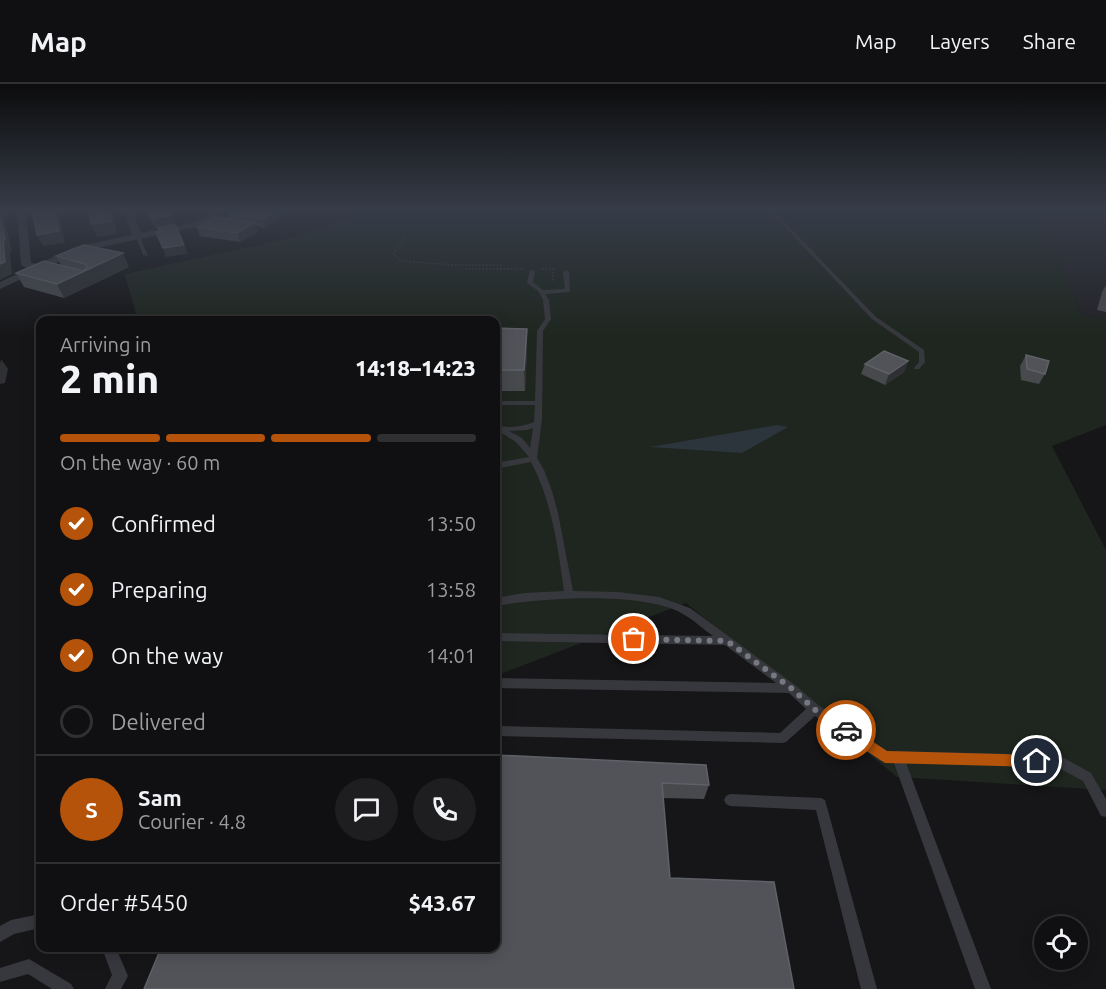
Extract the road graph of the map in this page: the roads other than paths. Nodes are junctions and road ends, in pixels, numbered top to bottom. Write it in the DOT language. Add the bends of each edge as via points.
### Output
graph roads {
  1 [pos="25,252"];
  2 [pos="74,252"];
  3 [pos="145,252"];
  4 [pos="811,252"];
  5 [pos="146,255"];
  6 [pos="45,269"];
  7 [pos="532,271"];
  8 [pos="566,272"];
  9 [pos="0,286"];
  10 [pos="541,292"];
  11 [pos="917,368"];
  12 [pos="538,403"];
  13 [pos="500,404"];
  14 [pos="537,423"];
  15 [pos="500,427"];
  16 [pos="500,429"];
  17 [pos="533,459"];
  18 [pos="500,465"];
  19 [pos="569,595"];
  20 [pos="500,601"];
  21 [pos="500,637"];
  22 [pos="727,641"];
  23 [pos="500,683"];
  24 [pos="791,688"];
  25 [pos="814,709"];
  26 [pos="500,731"];
  27 [pos="898,757"];
  28 [pos="730,800"];
  29 [pos="1106,811"];
  30 [pos="36,922"];
  31 [pos="0,936"];
  32 [pos="111,952"];
  33 [pos="0,975"];
  34 [pos="66,989"];
  35 [pos="113,989"];
  36 [pos="869,989"];
  37 [pos="983,989"];
  1 -- 6 [label="street" via="26,265"];
  2 -- 6 [label="street"];
  3 -- 5 [label="lane"];
  4 -- 11 [label="lane" via="874,318 922,351 922,362"];
  6 -- 9 [label="street"];
  7 -- 10 [label="lane" via="530,283"];
  8 -- 10 [label="lane" via="568,291"];
  10 -- 12 [label="lane" via="548,319 540,331"];
  12 -- 13 [label="lane"];
  12 -- 14 [label="lane"];
  14 -- 15 [label="lane" via="527,428"];
  14 -- 17 [label="lane"];
  16 -- 17 [label="lane" via="520,441"];
  17 -- 18 [label="lane"];
  17 -- 19 [label="lane" via="558,524"];
  19 -- 20 [label="lane"];
  19 -- 22 [label="lane" via="659,601 686,611"];
  21 -- 22 [label="lane"];
  22 -- 24 [label="lane"];
  23 -- 24 [label="lane"];
  24 -- 25 [label="lane"];
  25 -- 26 [label="lane" via="782,738"];
  25 -- 27 [label="lane" via="885,757"];
  27 -- 29 [label="lane" via="1058,761 1087,777"];
  27 -- 37 [label="lane"];
  28 -- 36 [label="lane" via="821,804"];
  30 -- 31 [label="lane" via="11,927"];
  32 -- 35 [label="lane" via="120,976"];
  33 -- 34 [label="lane" via="29,966"];
}
